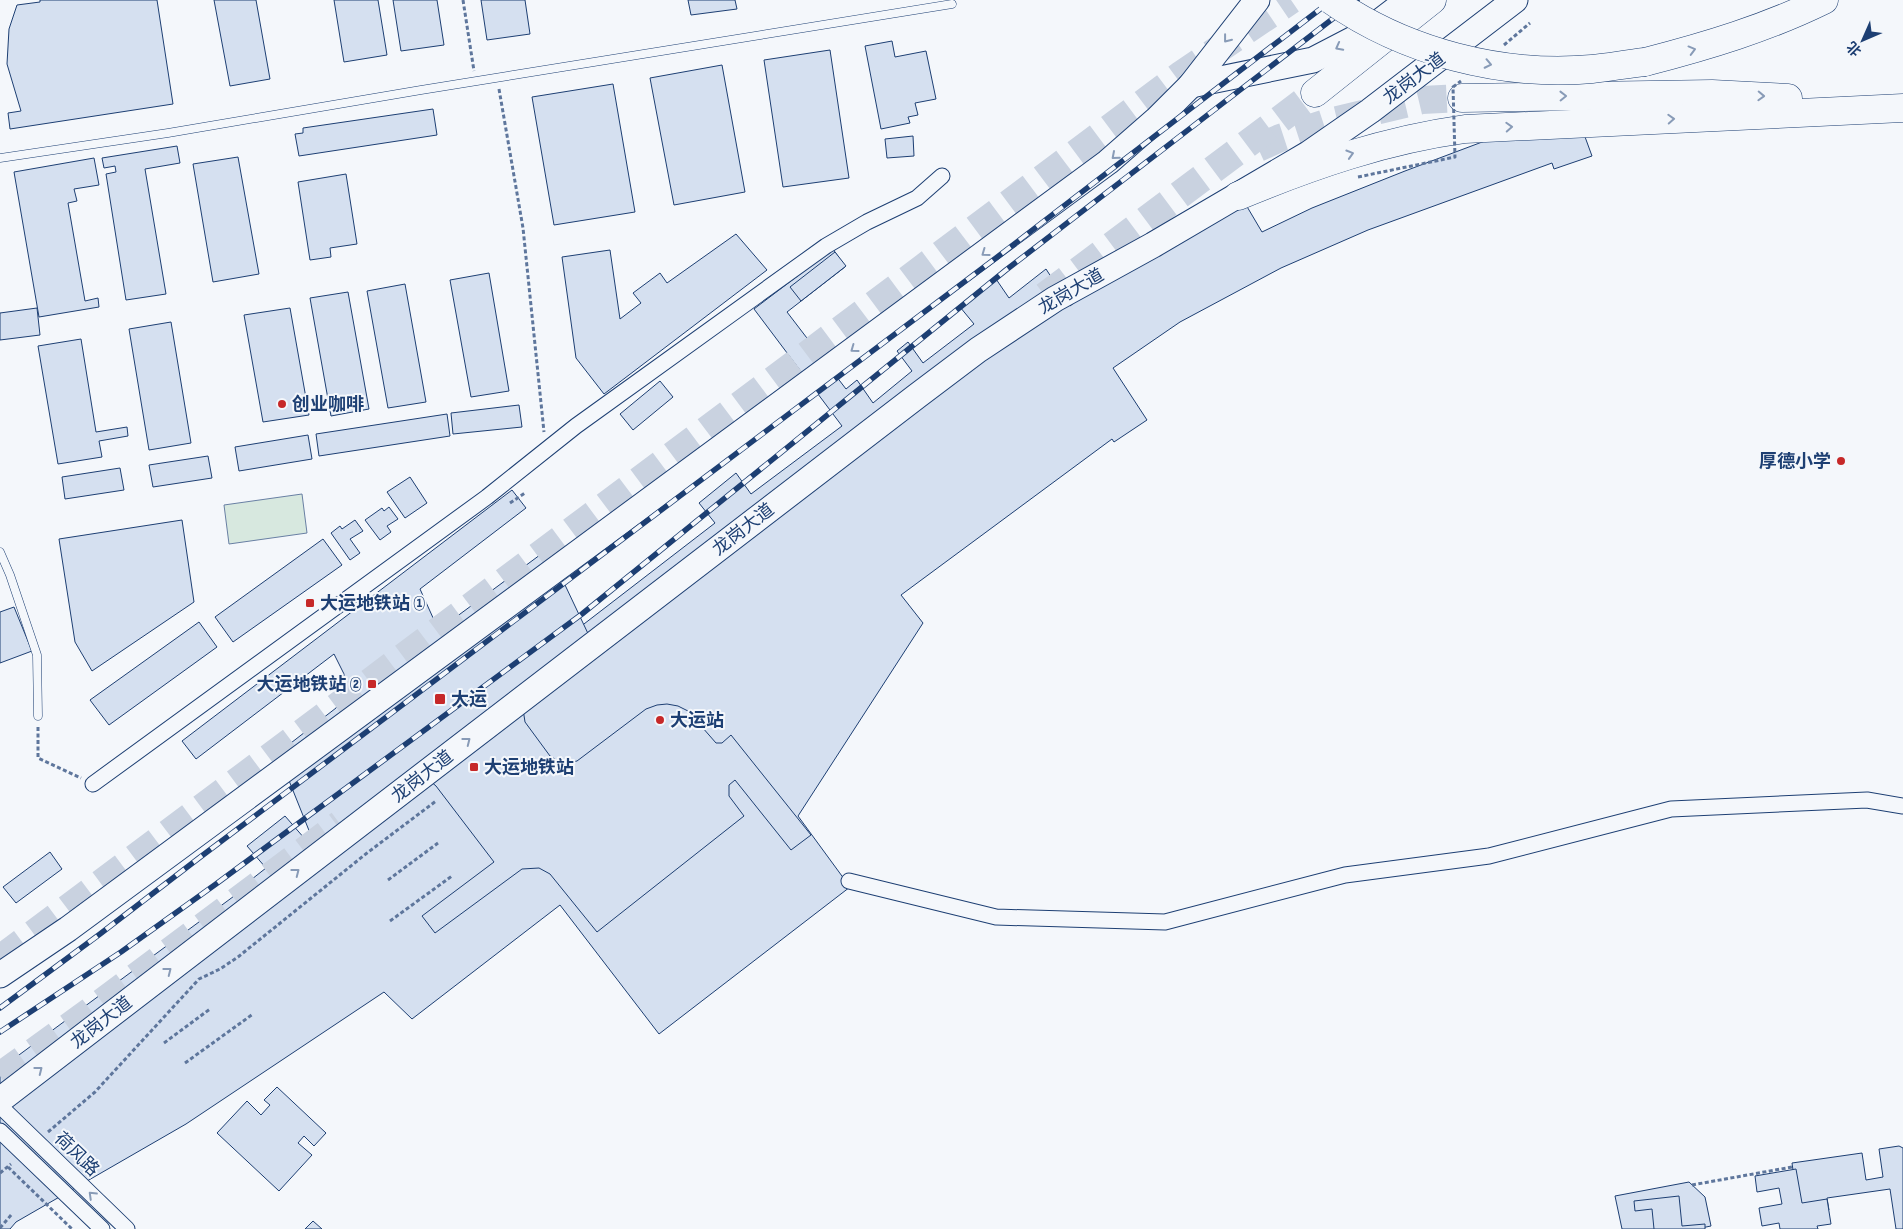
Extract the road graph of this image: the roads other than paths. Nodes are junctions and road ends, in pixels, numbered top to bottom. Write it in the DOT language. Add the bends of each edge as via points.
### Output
graph roads {
  1 [pos="1257,0"];
  2 [pos="1331,0"];
  3 [pos="1408,0"];
  4 [pos="1432,0"];
  5 [pos="1516,0"];
  6 [pos="1824,0"];
  7 [pos="952,4"];
  8 [pos="1191,85"];
  9 [pos="1465,87"];
  10 [pos="1315,93"];
  11 [pos="1903,108"];
  12 [pos="0,158"];
  13 [pos="942,176"];
  14 [pos="1238,196"];
  15 [pos="0,552"];
  16 [pos="38,716"];
  17 [pos="93,784"];
  18 [pos="1903,806"];
  19 [pos="849,881"];
  20 [pos="0,976"];
  21 [pos="0,1100"];
  22 [pos="0,1106"];
  23 [pos="0,1131"];
  24 [pos="49,1153"];
  25 [pos="36,1166"];
  26 [pos="102,1229"];
  27 [pos="127,1229"];
  1 -- 8 [label="main road, one-way"];
  2 -- 6 [label="highway, one-way, bridge" via="1411,43 1457,57 1542,70 1591,69 1645,62 1753,30"];
  3 -- 8 [label="main road, one-way" via="1365,33 1313,60"];
  4 -- 10 [label="highway"];
  5 -- 14 [label="main road, 龙岗大道" via="1370,111 1308,154"];
  7 -- 12 [label="lane"];
  8 -- 20 [label="main road, one-way" via="1108,162 84,918"];
  9 -- 11 [label="highway, one-way" via="1776,97"];
  14 -- 11 [label="highway, one-way" via="1311,167 1381,145 1465,129"];
  13 -- 17 [label="street" via="917,198 826,246 576,426 487,496"];
  21 -- 14 [label="main road, 龙岗大道, one-way" via="978,350 1055,299"];
  15 -- 16 [label="lane" via="37,655"];
  18 -- 19 [label="street" via="1867,800 1672,809 1489,856 1345,875 1165,922 996,917"];
  22 -- 24 [label="street, 荷风路"];
  23 -- 25 [label="street, 荷风路"];
  24 -- 25 [label="street"];
  27 -- 24 [label="street, 荷风路, one-way"];
  25 -- 26 [label="street, 荷风路"];
}
